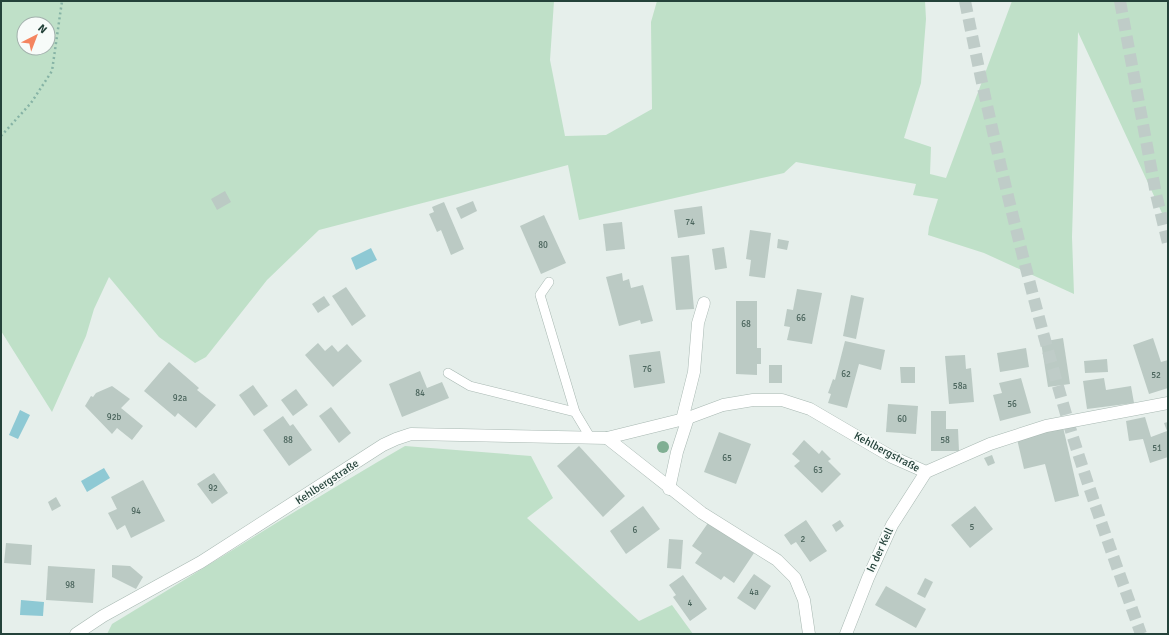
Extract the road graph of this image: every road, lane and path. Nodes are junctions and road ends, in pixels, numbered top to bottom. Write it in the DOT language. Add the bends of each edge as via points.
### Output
graph roads {
  1 [pos="62,1"];
  2 [pos="1,136"];
  3 [pos="549,282"];
  4 [pos="704,303"];
  5 [pos="448,373"];
  6 [pos="1168,403"];
  7 [pos="575,412"];
  8 [pos="685,419"];
  9 [pos="590,437"];
  10 [pos="607,438"];
  11 [pos="926,472"];
  12 [pos="669,489"];
  13 [pos="76,634"];
  14 [pos="809,634"];
  15 [pos="846,634"];
  1 -- 2 [label="path" via="52,71 30,103"];
  3 -- 7 [label="lane" via="540,295"];
  4 -- 8 [label="street" via="698,323 694,372"];
  5 -- 7 [label="lane" via="470,386"];
  6 -- 11 [label="street, Kehlbergstraße" via="1046,426 990,444"];
  7 -- 9 [label="lane"];
  8 -- 10 [label="street, Kehlbergstraße"];
  8 -- 11 [label="street, Kehlbergstraße" via="722,405 753,400 782,400 810,409 892,457"];
  8 -- 12 [label="street"];
  9 -- 10 [label="street, Kehlbergstraße"];
  9 -- 13 [label="street, Kehlbergstraße" via="411,434 396,439 201,562 103,616"];
  10 -- 12 [label="street"];
  11 -- 15 [label="street, In der Kell" via="892,525"];
  12 -- 14 [label="street" via="777,560 795,578 804,600"];
}
